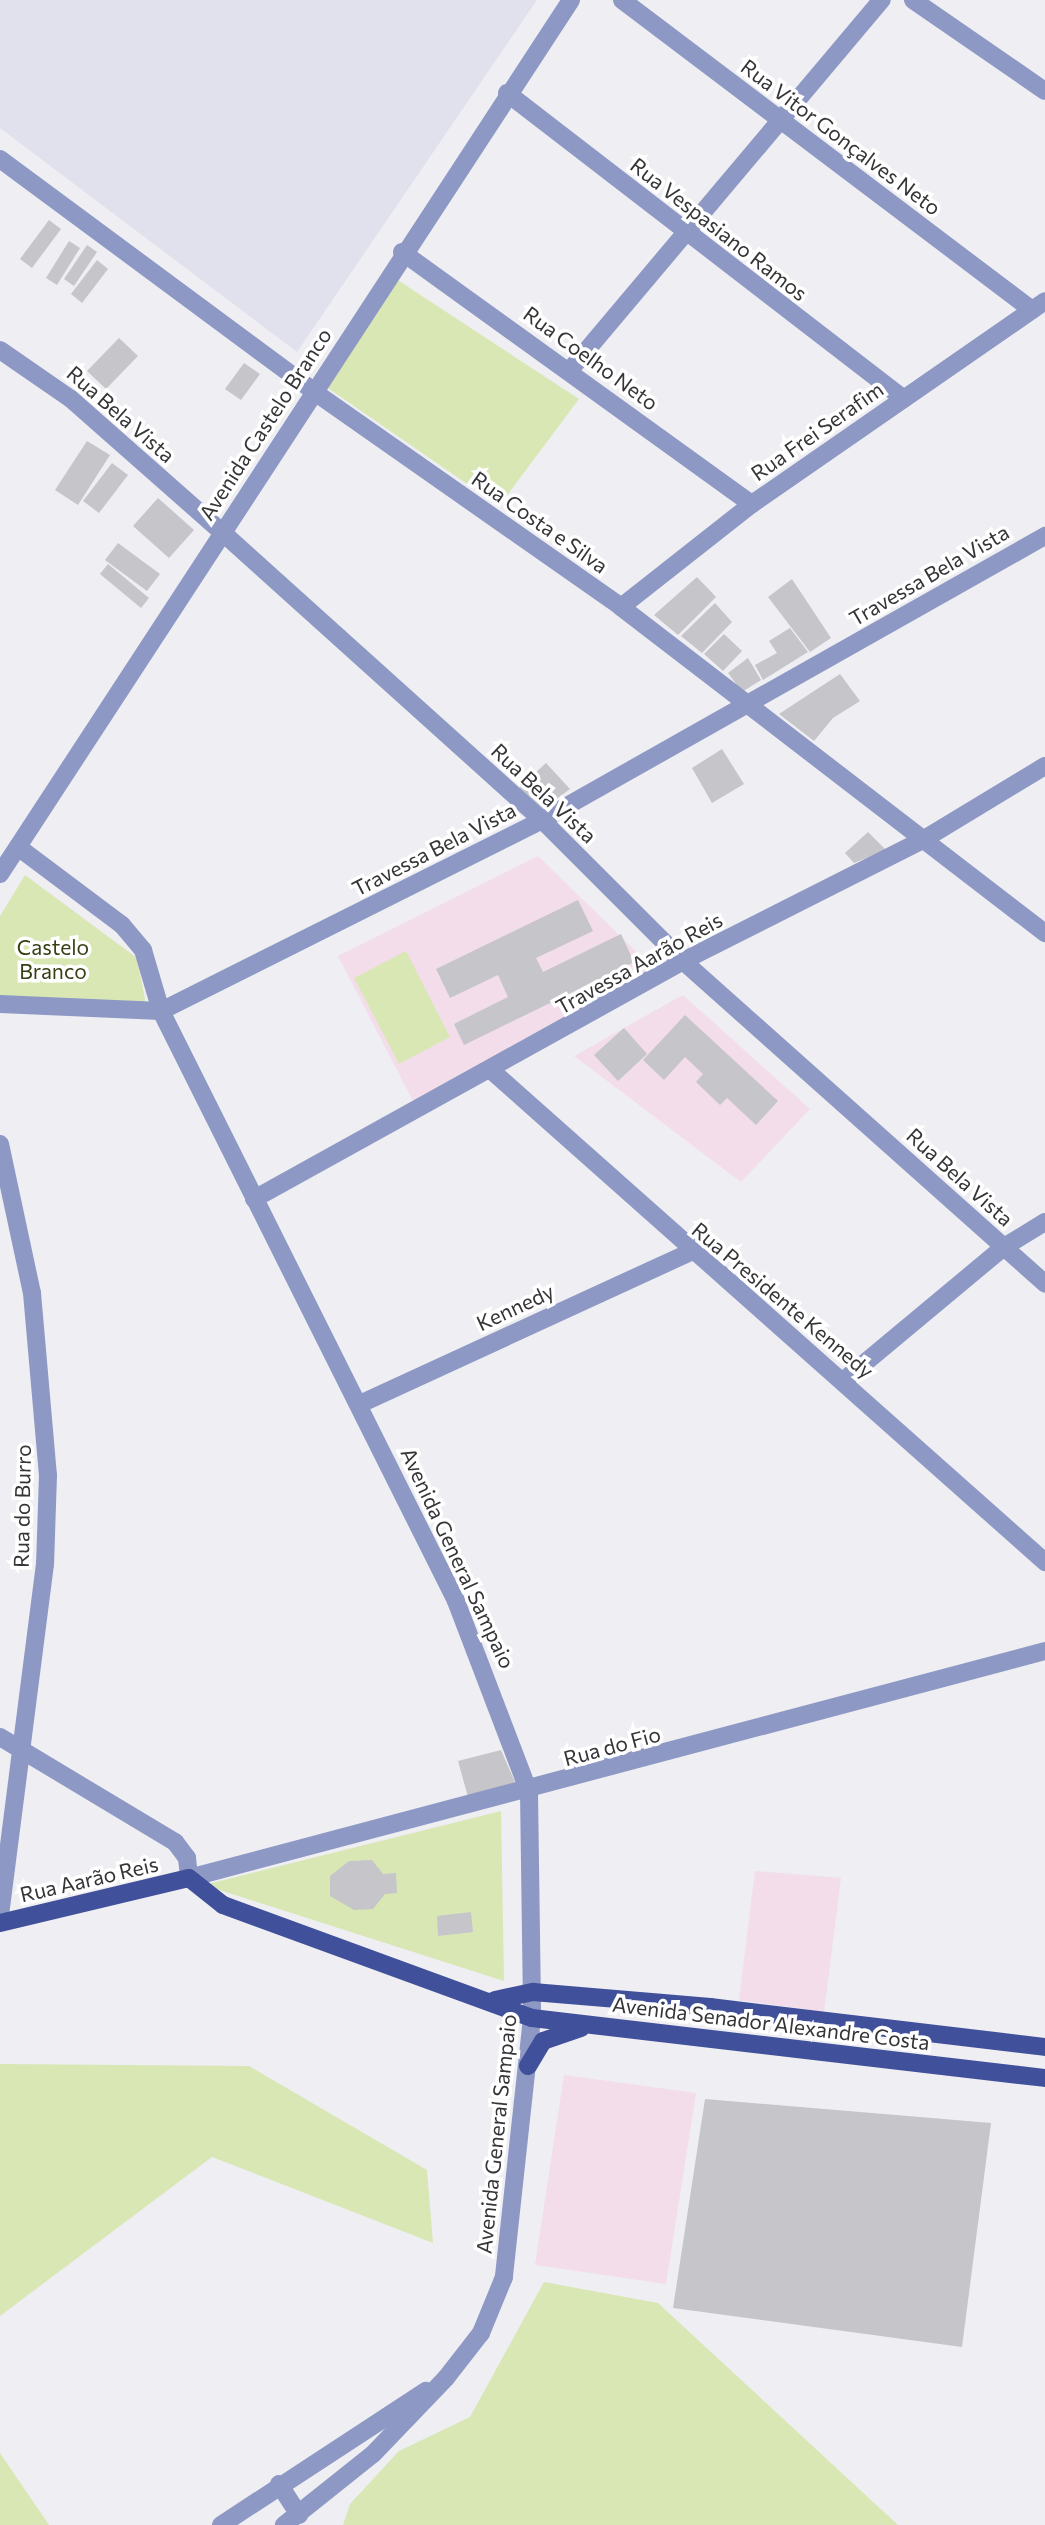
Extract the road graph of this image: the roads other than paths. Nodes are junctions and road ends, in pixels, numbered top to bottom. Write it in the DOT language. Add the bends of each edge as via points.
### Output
graph roads {
  1 [pos="570,0"];
  2 [pos="622,0"];
  3 [pos="881,0"];
  4 [pos="913,0"];
  5 [pos="1045,91"];
  6 [pos="507,93"];
  7 [pos="778,117"];
  8 [pos="0,159"];
  9 [pos="683,231"];
  10 [pos="402,253"];
  11 [pos="1039,306"];
  12 [pos="0,350"];
  13 [pos="570,370"];
  14 [pos="313,391"];
  15 [pos="904,398"];
  16 [pos="752,504"];
  17 [pos="222,532"];
  18 [pos="1045,536"];
  19 [pos="621,607"];
  20 [pos="746,705"];
  21 [pos="1045,766"];
  22 [pos="542,820"];
  23 [pos="926,838"];
  24 [pos="18,847"];
  25 [pos="0,874"];
  26 [pos="1045,933"];
  27 [pos="683,961"];
  28 [pos="0,1004"];
  29 [pos="160,1011"];
  30 [pos="492,1071"];
  31 [pos="0,1144"];
  32 [pos="254,1199"];
  33 [pos="1045,1222"];
  34 [pos="1004,1247"];
  35 [pos="690,1252"];
  36 [pos="1045,1284"];
  37 [pos="843,1381"];
  38 [pos="360,1405"];
  39 [pos="1045,1562"];
  40 [pos="1045,1651"];
  41 [pos="0,1737"];
  42 [pos="22,1747"];
  43 [pos="529,1792"];
  44 [pos="189,1878"];
  45 [pos="0,1913"];
  46 [pos="0,1923"];
  47 [pos="533,1992"];
  48 [pos="495,2000"];
  49 [pos="533,2018"];
  50 [pos="596,2025"];
  51 [pos="1045,2047"];
  52 [pos="528,2066"];
  53 [pos="1044,2074"];
  54 [pos="446,2378"];
  55 [pos="279,2484"];
  56 [pos="291,2520"];
  57 [pos="221,2525"];
  1 -- 6 [label="street, Avenida Castelo Branco"];
  2 -- 7 [label="street, Rua Vitor Gonçalves Neto"];
  3 -- 7 [label="street"];
  4 -- 5 [label="street"];
  6 -- 9 [label="street, Rua Vespasiano Ramos"];
  6 -- 10 [label="street, Avenida Castelo Branco"];
  7 -- 9 [label="street"];
  7 -- 11 [label="street, Rua Vitor Gonçalves Neto"];
  8 -- 14 [label="street, Rua Costa e Silva"];
  9 -- 13 [label="street"];
  9 -- 15 [label="street, Rua Vespasiano Ramos"];
  10 -- 13 [label="street, Rua Coelho Neto"];
  10 -- 14 [label="street, Avenida Castelo Branco"];
  11 -- 15 [label="street, Rua Frei Serafim"];
  12 -- 17 [label="street, Rua Bela Vista" via="71,399"];
  13 -- 16 [label="street, Rua Coelho Neto"];
  14 -- 17 [label="street, Avenida Castelo Branco"];
  14 -- 19 [label="street, Rua Costa e Silva"];
  15 -- 16 [label="street, Rua Frei Serafim"];
  16 -- 19 [label="street, Rua Frei Serafim"];
  17 -- 22 [label="street, Rua Bela Vista"];
  17 -- 24 [label="street, Avenida Castelo Branco"];
  18 -- 20 [label="street, Travessa Bela Vista"];
  19 -- 20 [label="street, Rua Costa e Silva"];
  20 -- 22 [label="street, Travessa Bela Vista"];
  20 -- 23 [label="street, Rua Costa e Silva"];
  21 -- 23 [label="street, Travessa Aarão Reis"];
  22 -- 27 [label="street, Rua Bela Vista"];
  22 -- 29 [label="street, Travessa Bela Vista"];
  23 -- 26 [label="street, Rua Costa e Silva"];
  23 -- 27 [label="street, Travessa Aarão Reis"];
  24 -- 25 [label="street, Avenida Castelo Branco"];
  24 -- 29 [label="street, Avenida General Sampaio" via="133,935"];
  27 -- 30 [label="street, Travessa Aarão Reis"];
  27 -- 34 [label="street, Rua Bela Vista"];
  28 -- 29 [label="street, Travessa Bela Vista"];
  29 -- 32 [label="street, Avenida General Sampaio"];
  30 -- 32 [label="street, Travessa Aarão Reis"];
  30 -- 35 [label="street, Rua Presidente Kennedy"];
  31 -- 42 [label="street, Rua do Burro" via="32,1293 48,1475 45,1564"];
  32 -- 38 [label="street, Avenida General Sampaio"];
  33 -- 34 [label="street"];
  34 -- 36 [label="street, Rua Bela Vista"];
  34 -- 37 [label="street"];
  35 -- 37 [label="street, Rua Presidente Kennedy"];
  35 -- 38 [label="street, Kennedy"];
  37 -- 39 [label="street, Rua Presidente Kennedy"];
  38 -- 43 [label="street, Avenida General Sampaio" via="456,1601"];
  40 -- 43 [label="street, Rua do Fio"];
  41 -- 42 [label="street"];
  42 -- 44 [label="street" via="175,1842 187,1858"];
  42 -- 45 [label="street, Rua do Burro"];
  43 -- 44 [label="street, Rua do Fio"];
  43 -- 47 [label="street, Avenida General Sampaio"];
  44 -- 46 [label="main road, Rua Aarão Reis"];
  44 -- 48 [label="main road, Avenida Senador Alexandre Costa" via="223,1905"];
  47 -- 48 [label="main road, Avenida Senador Alexandre Costa"];
  47 -- 49 [label="street, Avenida General Sampaio"];
  47 -- 51 [label="main road, Avenida Senador Alexandre Costa"];
  48 -- 49 [label="main road, Avenida Senador Alexandre Costa"];
  49 -- 50 [label="main road, Avenida Senador Alexandre Costa"];
  49 -- 52 [label="street, Avenida General Sampaio"];
  50 -- 52 [label="main road" via="551,2036"];
  50 -- 53 [label="main road, Avenida Senador Alexandre Costa"];
  52 -- 54 [label="street, Avenida General Sampaio" via="504,2277 481,2333"];
  54 -- 55 [label="street, Avenida General Sampaio"];
  54 -- 56 [label="street, Avenida General Sampaio" via="373,2454"];
  55 -- 56 [label="street"];
  55 -- 57 [label="street, Avenida General Sampaio"];
}
